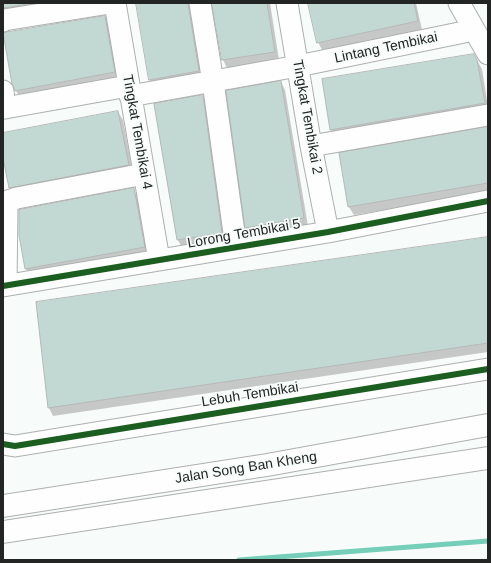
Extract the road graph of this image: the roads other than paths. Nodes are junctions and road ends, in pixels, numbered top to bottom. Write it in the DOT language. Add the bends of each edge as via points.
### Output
graph roads {
  1 [pos="110,3"];
  2 [pos="115,3"];
  3 [pos="200,3"];
  4 [pos="287,3"];
  5 [pos="459,3"];
  6 [pos="3,21"];
  7 [pos="474,30"];
  8 [pos="488,54"];
  9 [pos="298,66"];
  10 [pos="213,82"];
  11 [pos="129,91"];
  12 [pos="4,99"];
  13 [pos="488,115"];
  14 [pos="311,146"];
  15 [pos="144,174"];
  16 [pos="488,201"];
  17 [pos="328,232"];
  18 [pos="236,247"];
  19 [pos="159,260"];
  20 [pos="5,286"];
  21 [pos="488,369"];
  22 [pos="488,425"];
  23 [pos="9,445"];
  24 [pos="488,458"];
  25 [pos="4,506"];
  26 [pos="7,532"];
  1 -- 6 [label="street"];
  2 -- 11 [label="street, Tingkat Tembikai 4"];
  3 -- 10 [label="street"];
  4 -- 9 [label="street, Tingkat Tembikai 2"];
  5 -- 7 [label="street"];
  7 -- 8 [label="street"];
  7 -- 9 [label="street, Lintang Tembikai"];
  9 -- 10 [label="street, Lintang Tembikai"];
  9 -- 14 [label="street, Tingkat Tembikai 2"];
  10 -- 11 [label="street, Lintang Tembikai"];
  10 -- 18 [label="street"];
  11 -- 12 [label="street, Lintang Tembikai"];
  11 -- 15 [label="street, Tingkat Tembikai 4"];
  13 -- 14 [label="street"];
  14 -- 17 [label="street, Tingkat Tembikai 2"];
  15 -- 19 [label="street, Tingkat Tembikai 4"];
  15 -- 20 [label="street" via="8,201"];
  16 -- 17 [label="street, Lorong Tembikai 5"];
  17 -- 18 [label="street, Lorong Tembikai 5"];
  18 -- 19 [label="street, Lorong Tembikai 5"];
  19 -- 20 [label="street, Lorong Tembikai 5"];
  21 -- 23 [label="street, Lebuh Tembikai"];
  22 -- 25 [label="main road, Jalan Song Ban Kheng" via="267,465"];
  24 -- 26 [label="main road, Jalan Song Ban Kheng"];
}
